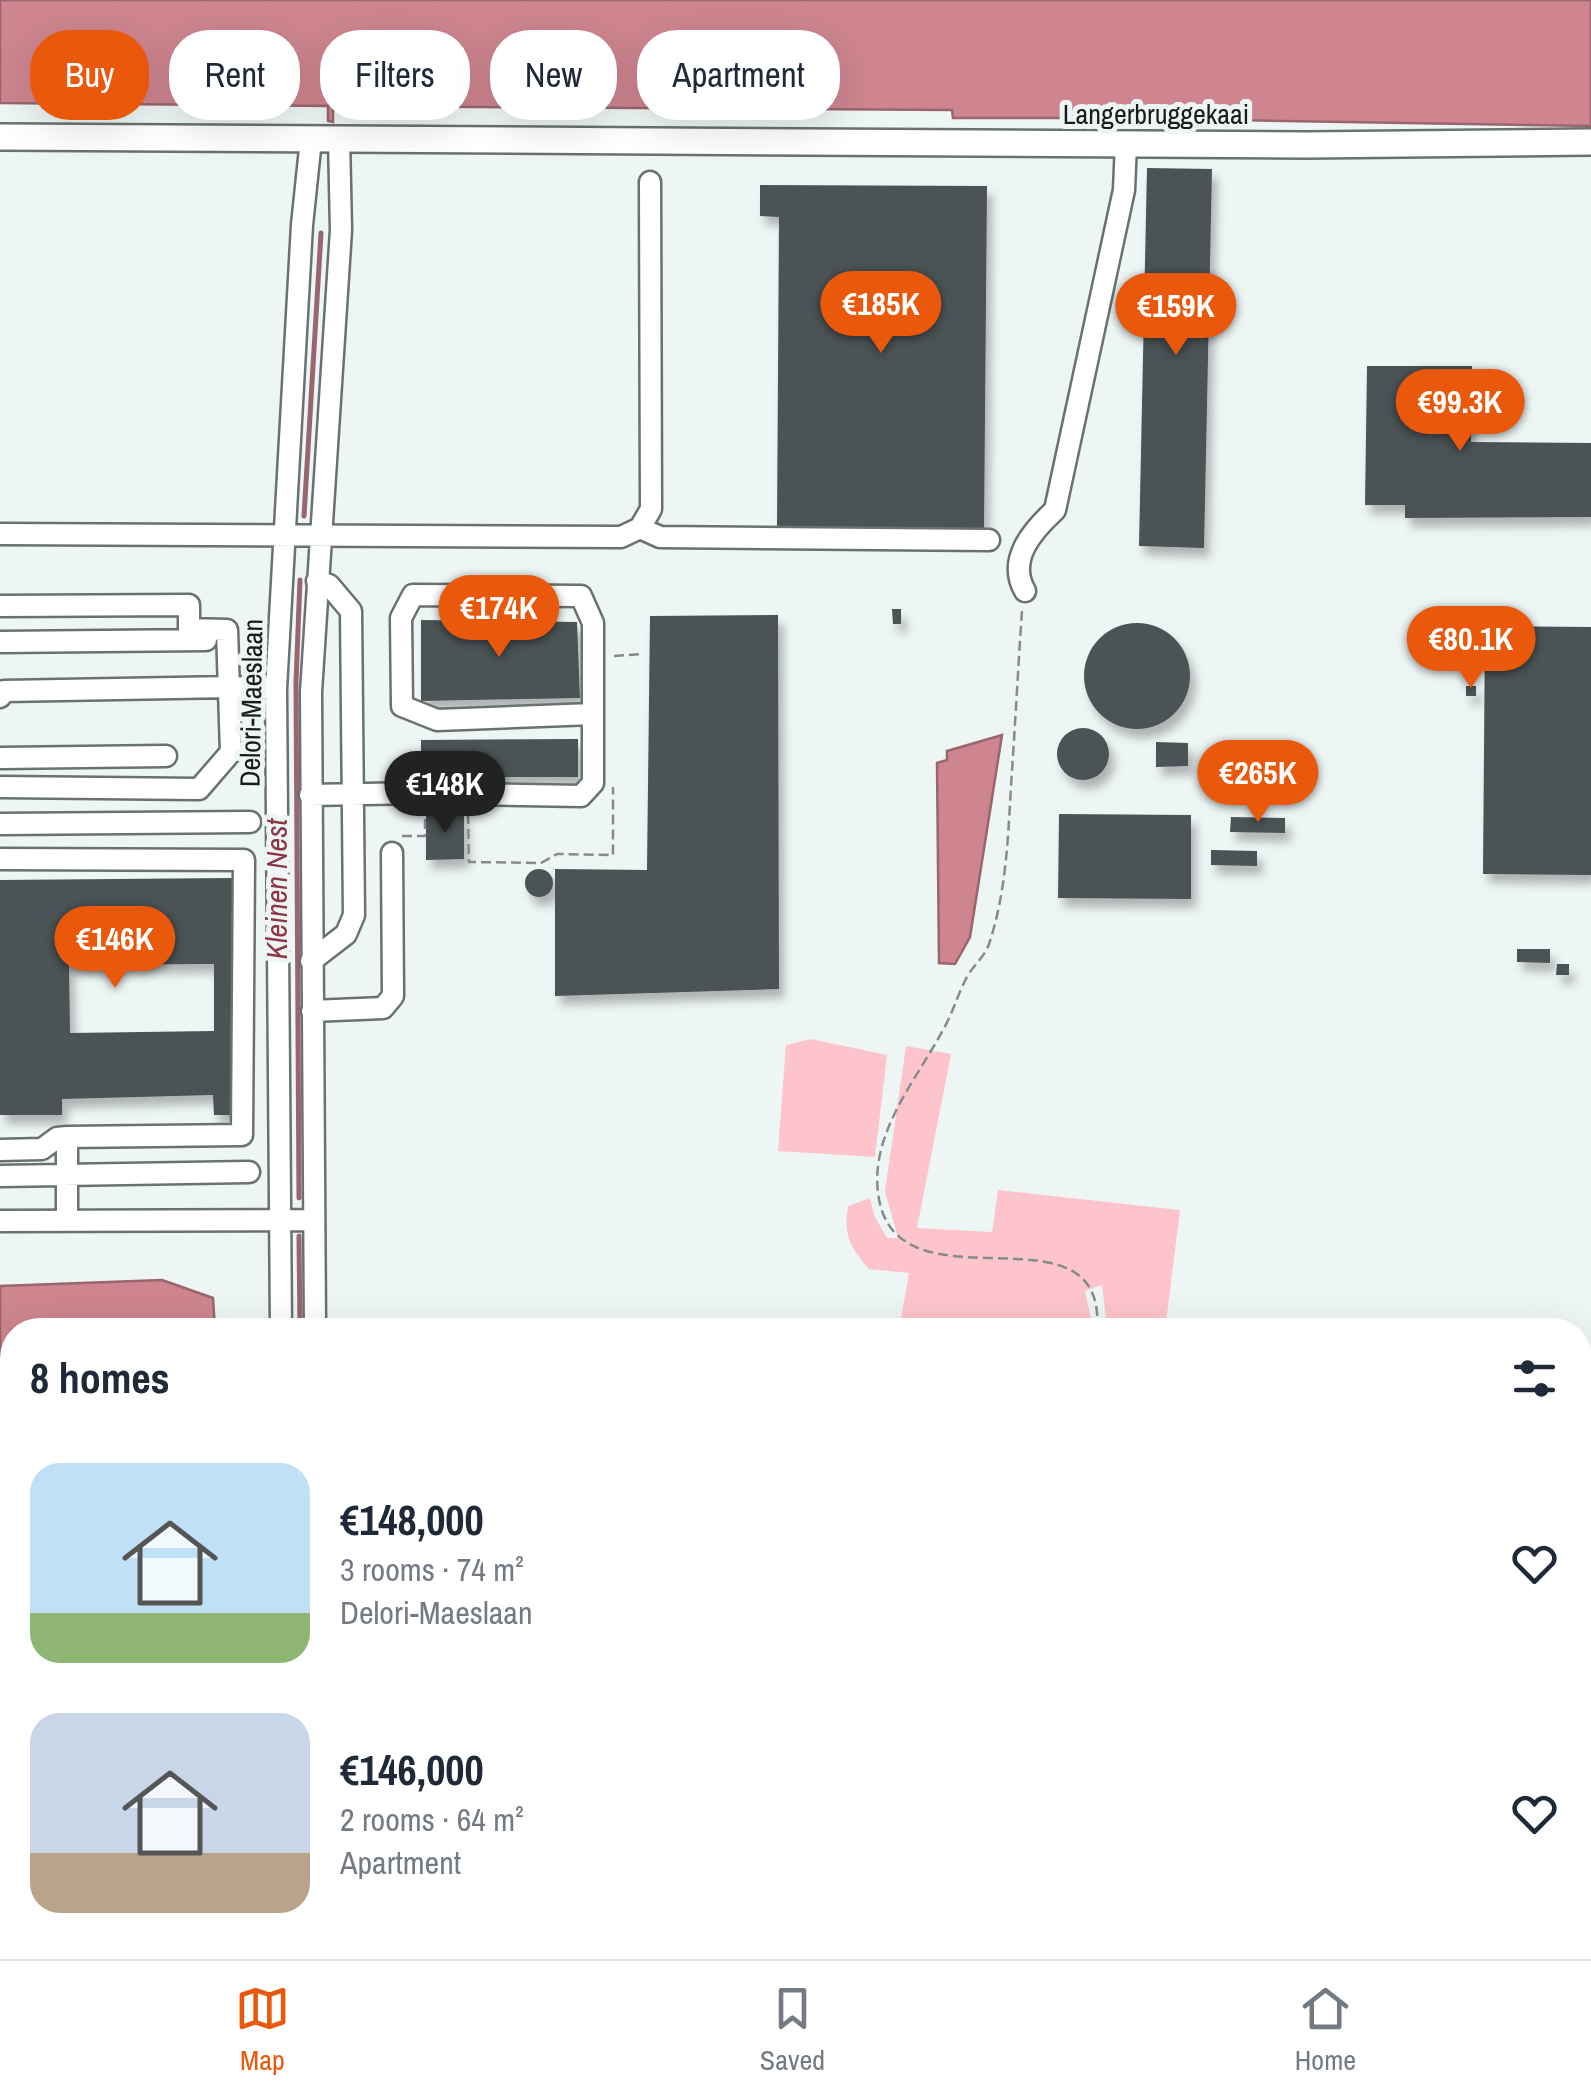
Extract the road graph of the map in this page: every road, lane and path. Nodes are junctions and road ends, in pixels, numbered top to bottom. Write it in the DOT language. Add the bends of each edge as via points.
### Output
graph roads {
  1 [pos="0,137"];
  2 [pos="312,138"];
  3 [pos="338,139"];
  4 [pos="1591,142"];
  5 [pos="1126,144"];
  6 [pos="650,182"];
  7 [pos="640,528"];
  8 [pos="0,534"];
  9 [pos="284,534"];
  10 [pos="320,536"];
  11 [pos="989,540"];
  12 [pos="317,581"];
  13 [pos="1025,591"];
  14 [pos="0,606"];
  15 [pos="228,640"];
  16 [pos="0,642"];
  17 [pos="225,687"];
  18 [pos="276,689"];
  19 [pos="0,697"];
  20 [pos="593,714"];
  21 [pos="166,756"];
  22 [pos="0,758"];
  23 [pos="0,788"];
  24 [pos="310,795"];
  25 [pos="354,795"];
  26 [pos="250,822"];
  27 [pos="0,824"];
  28 [pos="392,853"];
  29 [pos="0,859"];
  30 [pos="311,961"];
  31 [pos="312,1011"];
  32 [pos="68,1137"];
  33 [pos="0,1150"];
  34 [pos="248,1172"];
  35 [pos="0,1176"];
  36 [pos="68,1176"];
  37 [pos="280,1220"];
  38 [pos="314,1220"];
  39 [pos="0,1221"];
  40 [pos="67,1221"];
  41 [pos="281,1318"];
  42 [pos="315,1318"];
  43 [pos="1098,1318"];
  1 -- 2 [label="main road, Langerbruggekaai"];
  2 -- 3 [label="main road, Langerbruggekaai"];
  2 -- 9 [label="street, Delori-Maeslaan"];
  3 -- 5 [label="main road, Langerbruggekaai"];
  3 -- 10 [label="street" via="341,230"];
  4 -- 5 [label="main road, Langerbruggekaai"];
  5 -- 13 [label="street" via="1124,190 1055,510 1035,528 1017,563"];
  6 -- 7 [label="street" via="651,509"];
  7 -- 10 [label="street" via="621,537"];
  7 -- 11 [label="street" via="660,537"];
  8 -- 9 [label="street"];
  9 -- 10 [label="street"];
  9 -- 18 [label="street, Delori-Maeslaan"];
  10 -- 12 [label="street"];
  12 -- 24 [label="street"];
  12 -- 25 [label="street" via="351,611"];
  13 -- 43 [label="path" via="1006,870 994,924 987,949 886,1126 880,1203 889,1230 904,1244 1079,1273 1090,1282"];
  14 -- 15 [label="street" via="188,605 188,630 227,630"];
  15 -- 16 [label="street"];
  15 -- 17 [label="street"];
  17 -- 18 [label="street"];
  17 -- 19 [label="street" via="4,691"];
  17 -- 23 [label="street" via="231,752 199,789"];
  18 -- 37 [label="street, Delori-Maeslaan"];
  20 -- 20 [label="street" via="594,623 581,596 413,595 401,618 402,706 436,720"];
  20 -- 25 [label="street" via="593,782 581,796"];
  21 -- 22 [label="street"];
  24 -- 25 [label="street"];
  24 -- 30 [label="street"];
  25 -- 30 [label="street" via="354,915 346,934"];
  26 -- 27 [label="street"];
  28 -- 31 [label="street" via="393,996 382,1008"];
  29 -- 32 [label="street" via="244,860 242,1135"];
  30 -- 31 [label="street"];
  31 -- 38 [label="street"];
  32 -- 33 [label="street" via="42,1149"];
  32 -- 36 [label="street"];
  34 -- 36 [label="street"];
  35 -- 36 [label="street"];
  36 -- 40 [label="street"];
  37 -- 38 [label="street"];
  37 -- 40 [label="street"];
  37 -- 41 [label="street, Delori-Maeslaan"];
  38 -- 42 [label="street"];
  39 -- 40 [label="street"];
}
